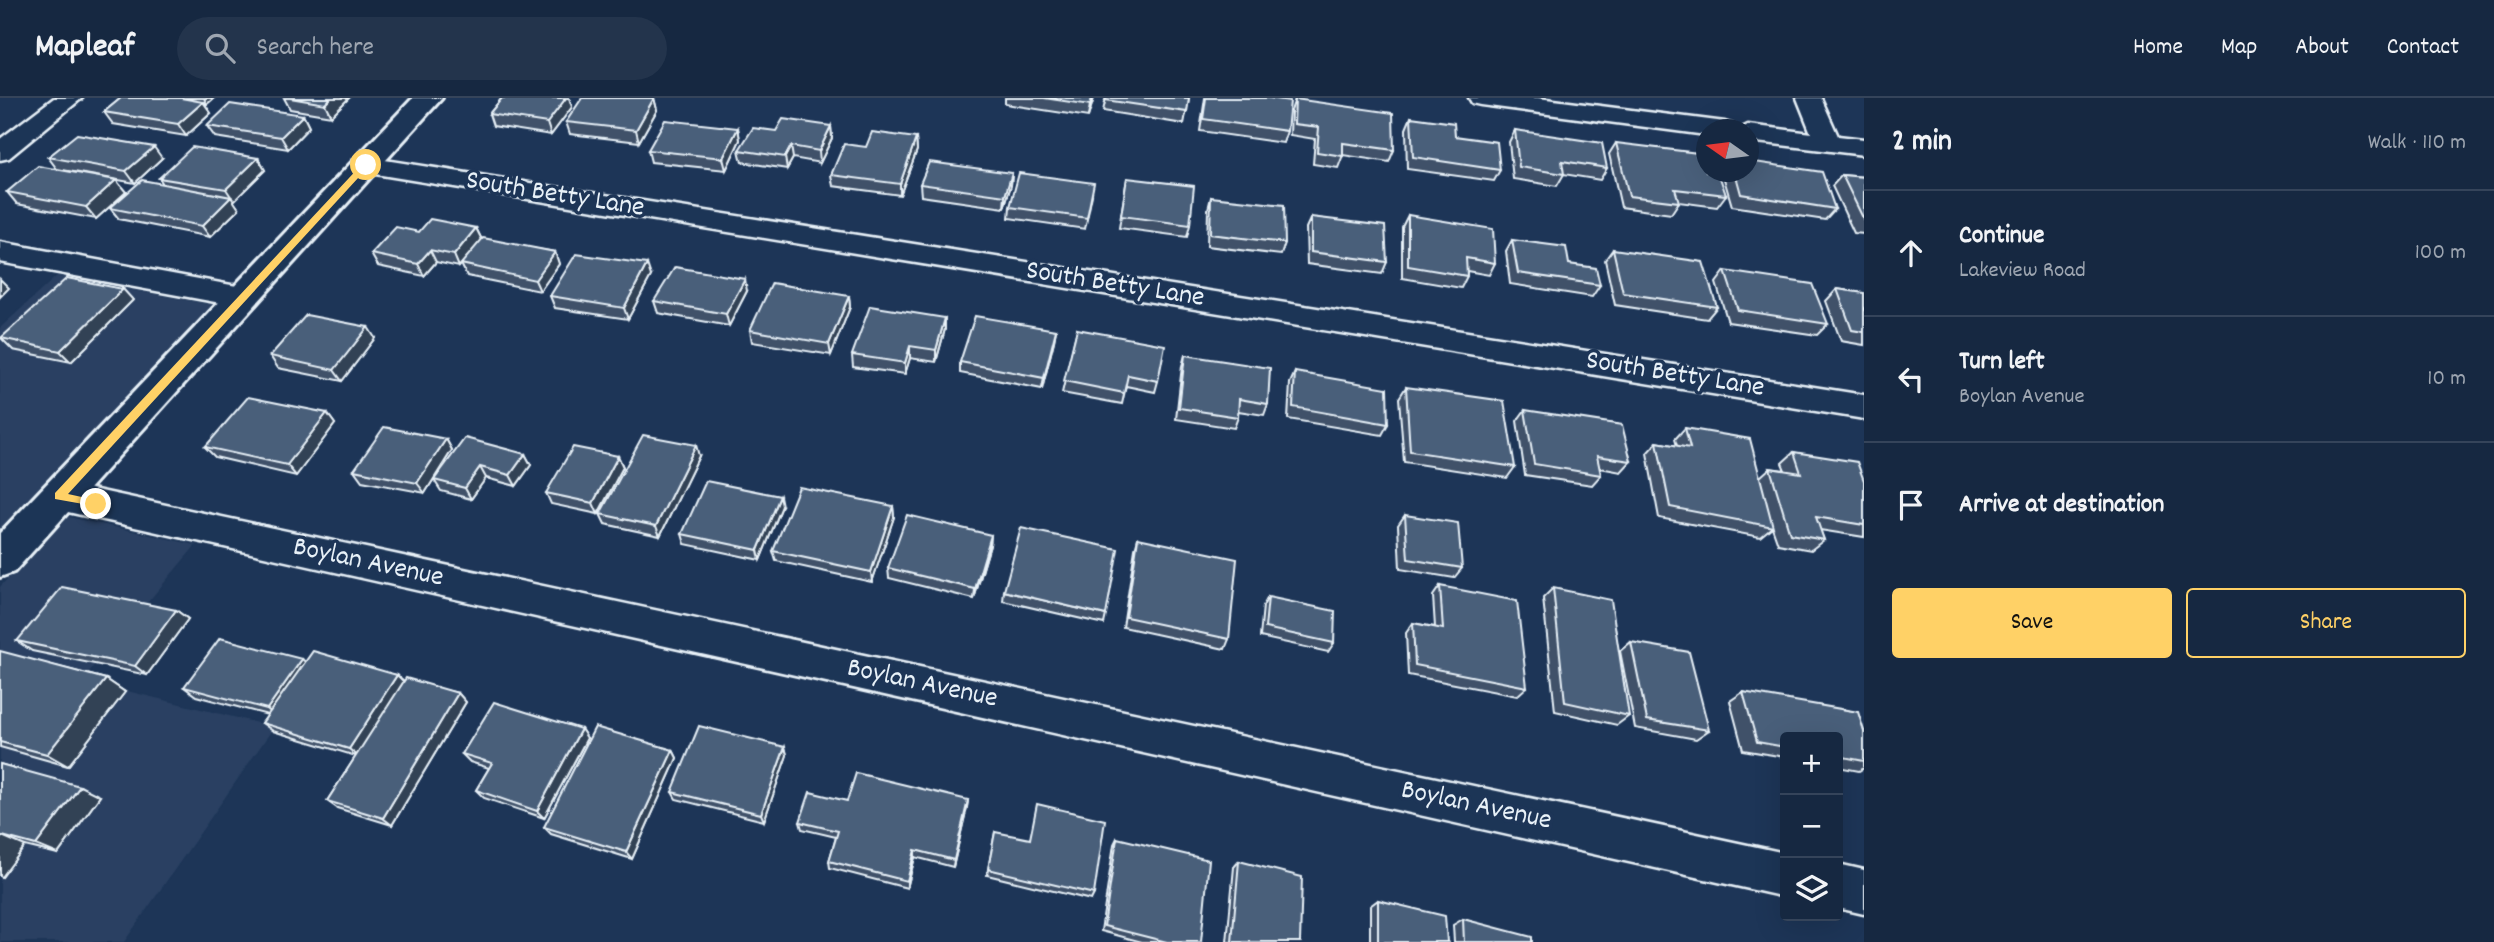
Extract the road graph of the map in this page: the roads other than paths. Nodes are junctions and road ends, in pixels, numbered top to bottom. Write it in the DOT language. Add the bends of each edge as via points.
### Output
graph roads {
  1 [pos="70,98"];
  2 [pos="428,98"];
  3 [pos="1481,98"];
  4 [pos="1809,98"];
  5 [pos="1696,126"];
  6 [pos="1759,134"];
  7 [pos="1828,143"];
  8 [pos="1864,147"];
  9 [pos="0,152"];
  10 [pos="366,165"];
  11 [pos="0,252"];
  12 [pos="242,297"];
  13 [pos="1864,407"];
  14 [pos="59,496"];
  15 [pos="0,560"];
  16 [pos="1780,874"];
  17 [pos="1843,888"];
  18 [pos="1864,892"];
  1 -- 9 [label="street"];
  2 -- 10 [label="street"];
  3 -- 5 [label="street"];
  4 -- 7 [label="street"];
  6 -- 7 [label="street"];
  7 -- 8 [label="street"];
  10 -- 12 [label="street"];
  10 -- 13 [label="street, South Betty Lane"];
  11 -- 12 [label="street"];
  12 -- 14 [label="street"];
  14 -- 15 [label="street"];
  14 -- 16 [label="street, Boylan Avenue"];
  17 -- 18 [label="street"];
}
